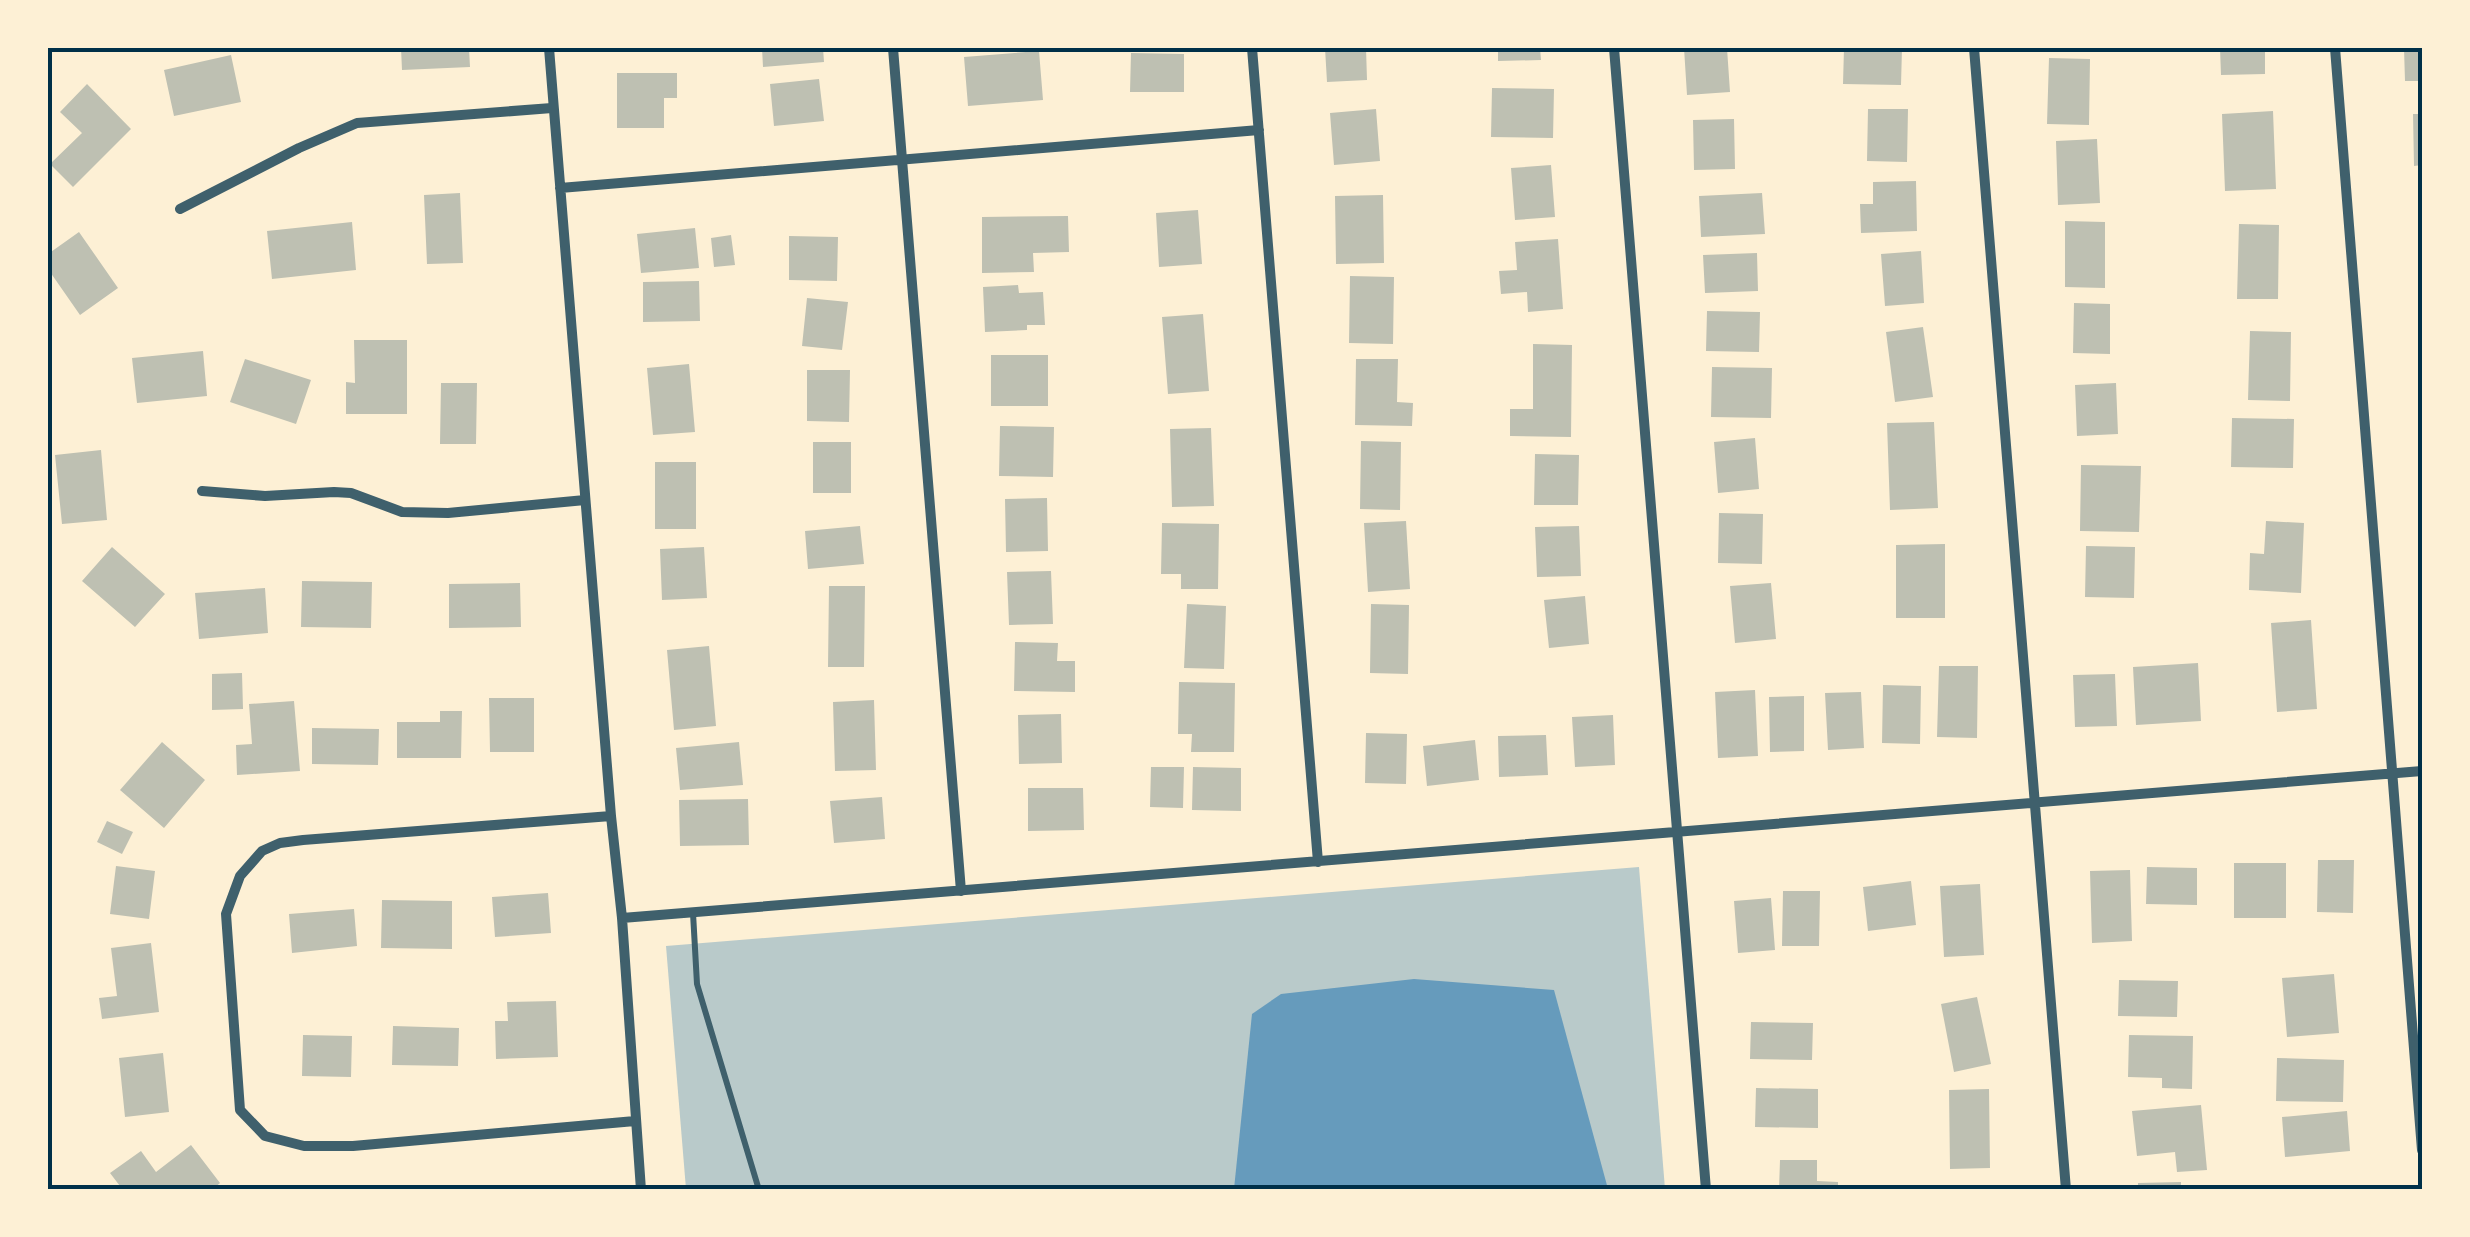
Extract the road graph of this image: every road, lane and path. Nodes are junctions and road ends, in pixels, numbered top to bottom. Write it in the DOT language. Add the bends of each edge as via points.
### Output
graph roads {
  1 [pos="549,48"];
  2 [pos="893,48"];
  3 [pos="1252,48"];
  4 [pos="1614,48"];
  5 [pos="1974,48"];
  6 [pos="2335,48"];
  7 [pos="552,108"];
  8 [pos="1259,130"];
  9 [pos="902,161"];
  10 [pos="560,188"];
  11 [pos="180,210"];
  12 [pos="202,492"];
  13 [pos="585,500"];
  14 [pos="2422,772"];
  15 [pos="2393,774"];
  16 [pos="2035,804"];
  17 [pos="611,816"];
  18 [pos="1677,832"];
  19 [pos="1318,862"];
  20 [pos="962,892"];
  21 [pos="693,913"];
  22 [pos="622,918"];
  23 [pos="635,1121"];
  24 [pos="2422,1150"];
  25 [pos="640,1190"];
  26 [pos="759,1190"];
  27 [pos="1706,1190"];
  28 [pos="2066,1190"];
  1 -- 7 [label="street"];
  2 -- 9 [label="street"];
  3 -- 8 [label="street"];
  4 -- 18 [label="street"];
  5 -- 16 [label="street"];
  6 -- 15 [label="street"];
  7 -- 10 [label="street"];
  7 -- 11 [label="street" via="356,123"];
  8 -- 9 [label="street"];
  8 -- 19 [label="street"];
  9 -- 10 [label="street"];
  9 -- 20 [label="street"];
  10 -- 13 [label="street"];
  12 -- 13 [label="street" via="334,492 402,512 448,513"];
  13 -- 17 [label="street"];
  14 -- 15 [label="street"];
  15 -- 16 [label="street"];
  15 -- 24 [label="street"];
  16 -- 18 [label="street"];
  16 -- 28 [label="street"];
  17 -- 22 [label="street"];
  17 -- 23 [label="street" via="303,840 262,852 240,876 226,914 240,1110 265,1136 304,1146"];
  18 -- 19 [label="street"];
  18 -- 27 [label="street"];
  19 -- 20 [label="street"];
  20 -- 21 [label="street"];
  21 -- 22 [label="street"];
  21 -- 26 [label="lane" via="697,984"];
  22 -- 23 [label="street"];
  23 -- 25 [label="street"];
}
